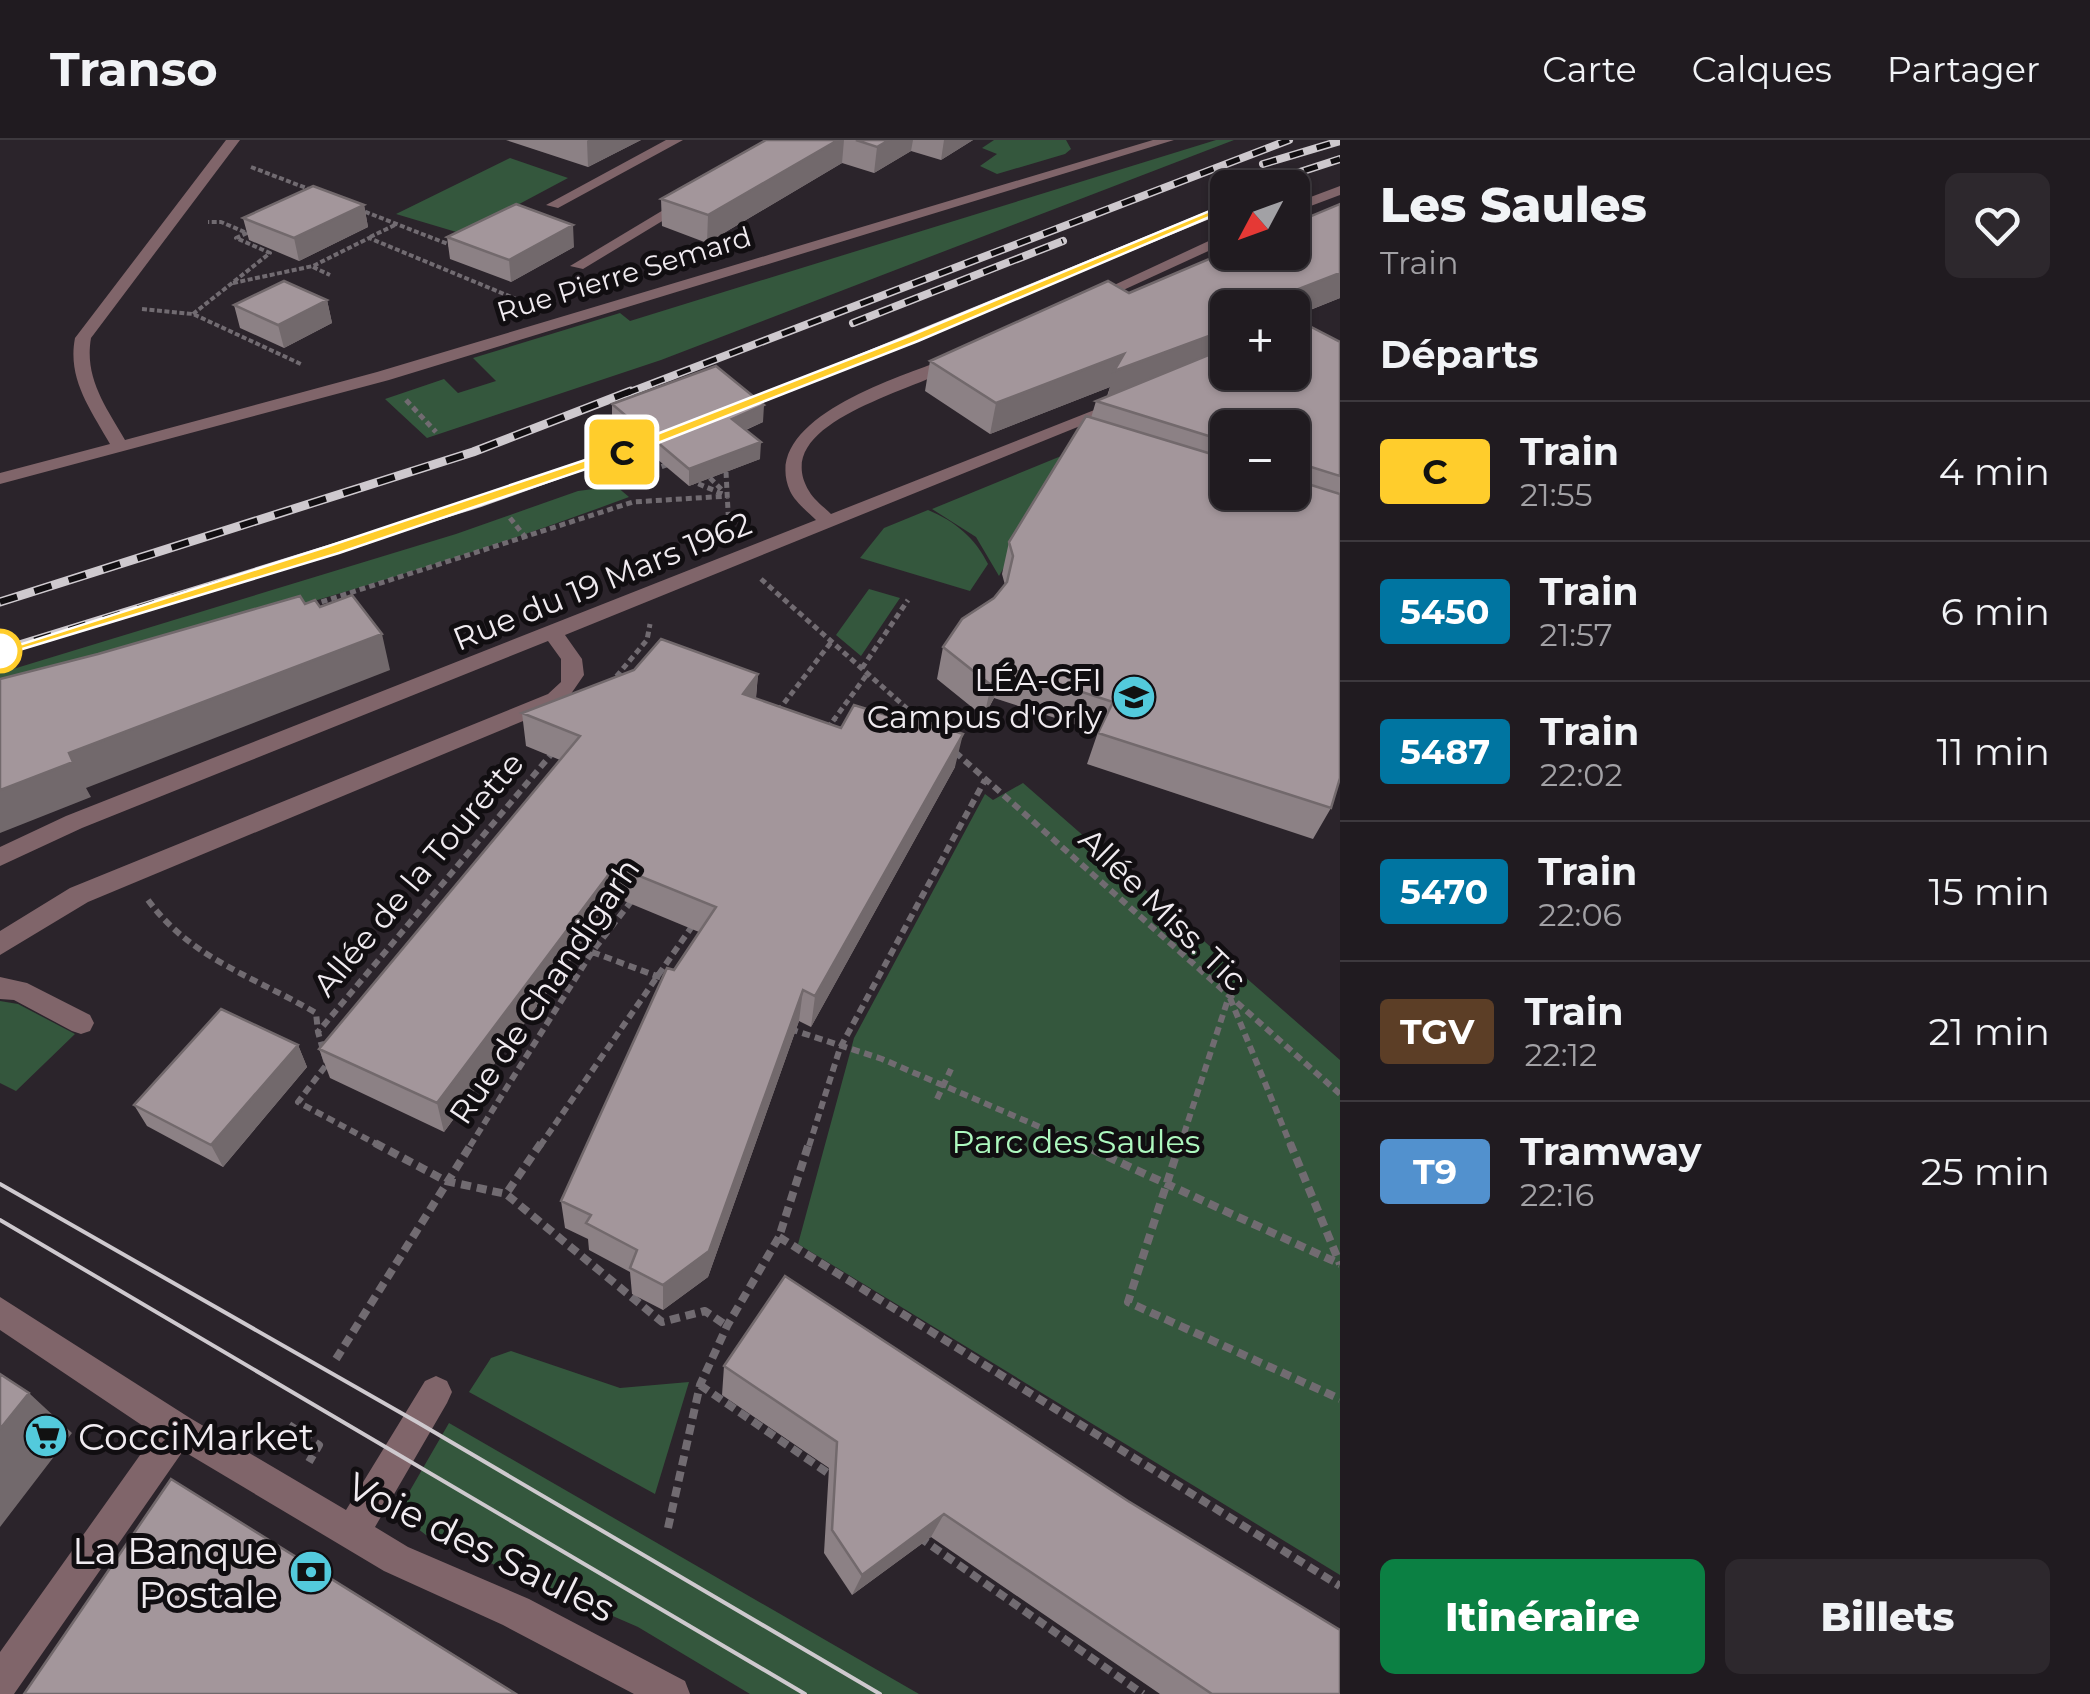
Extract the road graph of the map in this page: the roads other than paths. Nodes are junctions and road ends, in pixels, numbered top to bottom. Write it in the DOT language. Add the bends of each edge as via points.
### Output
graph roads {
  1 [pos="233,140"];
  2 [pos="676,140"];
  3 [pos="1111,140"];
  4 [pos="1167,140"];
  5 [pos="1141,148"];
  6 [pos="1340,190"];
  7 [pos="698,195"];
  8 [pos="1310,202"];
  9 [pos="553,205"];
  10 [pos="1210,244"];
  11 [pos="578,266"];
  12 [pos="1068,310"];
  13 [pos="979,350"];
  14 [pos="1127,404"];
  15 [pos="1060,431"];
  16 [pos="1089,444"];
  17 [pos="120,446"];
  18 [pos="0,479"];
  19 [pos="829,523"];
  20 [pos="553,634"];
  21 [pos="0,857"];
  22 [pos="0,945"];
  23 [pos="0,988"];
  24 [pos="81,1023"];
  25 [pos="0,1312"];
  26 [pos="436,1392"];
  27 [pos="178,1430"];
  28 [pos="352,1533"];
  29 [pos="0,1683"];
  30 [pos="672,1694"];
  1 -- 17 [label="street" via="83,338 77,356 82,374"];
  2 -- 9 [label="street"];
  3 -- 5 [label="street"];
  4 -- 5 [label="street, Rue Pierre Semard"];
  5 -- 17 [label="street, Rue Pierre Semard" via="382,376"];
  6 -- 8 [label="street"];
  7 -- 11 [label="street"];
  10 -- 12 [label="street"];
  13 -- 19 [label="street" via="818,422 797,447 795,474 800,495"];
  14 -- 15 [label="street, Rue du 19 Mars 1962"];
  15 -- 16 [label="street"];
  15 -- 19 [label="street, Rue du 19 Mars 1962"];
  17 -- 18 [label="street, Rue Pierre Semard"];
  19 -- 20 [label="street, Rue du 19 Mars 1962"];
  20 -- 21 [label="street, Rue du 19 Mars 1962"];
  20 -- 22 [label="street" via="571,654 576,672 556,699 132,874 44,913"];
  23 -- 24 [label="street" via="18,990"];
  25 -- 27 [label="street, Voie des Saules"];
  26 -- 28 [label="street"];
  27 -- 28 [label="street, Voie des Saules"];
  27 -- 29 [label="street"];
  28 -- 30 [label="street, Voie des Saules"];
}
